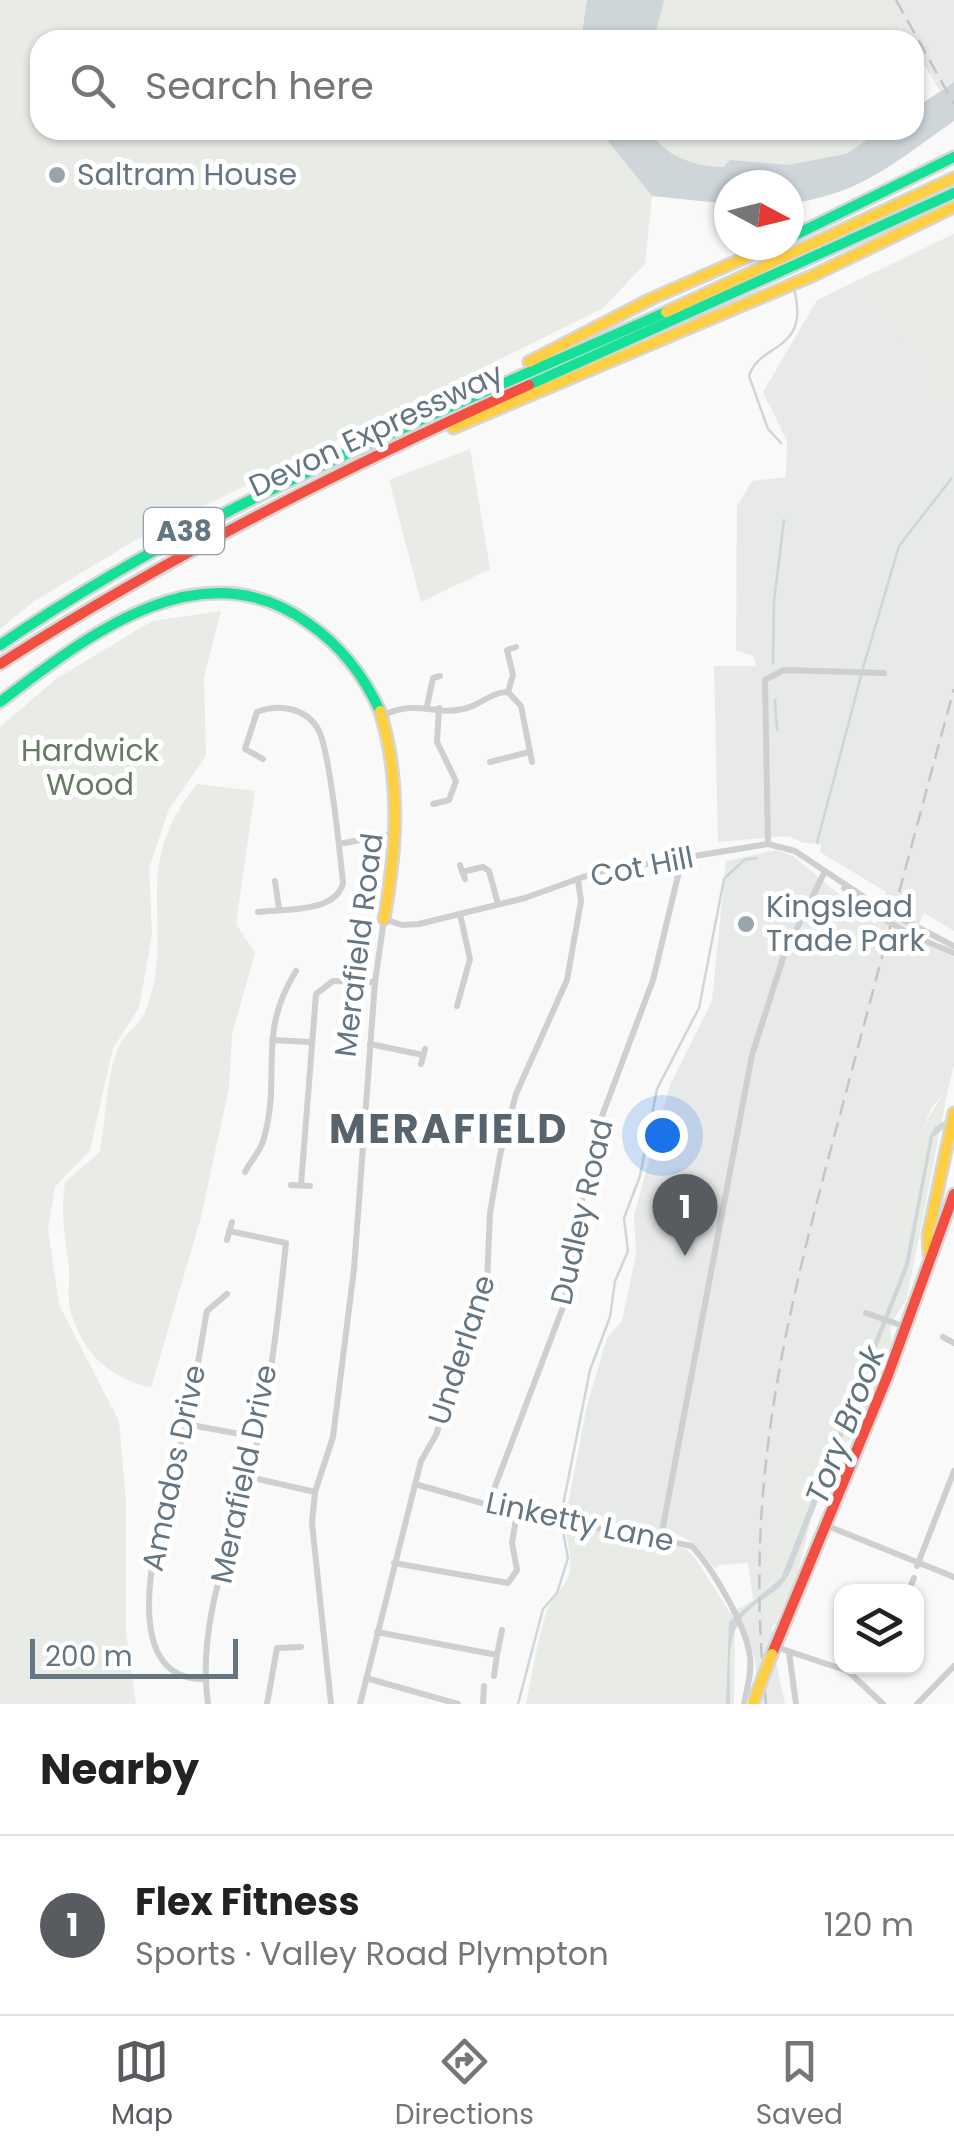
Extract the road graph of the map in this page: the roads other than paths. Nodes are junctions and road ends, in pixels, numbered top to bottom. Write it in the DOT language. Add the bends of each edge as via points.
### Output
graph roads {
  1 [pos="954,157"];
  2 [pos="954,178"];
  3 [pos="954,193"];
  4 [pos="954,207"];
  5 [pos="804,231"];
  6 [pos="740,260"];
  7 [pos="730,286"];
  8 [pos="612,357"];
  9 [pos="544,378"];
  10 [pos="494,387"];
  11 [pos="309,486"];
  12 [pos="0,644"];
  13 [pos="516,647"];
  14 [pos="0,664"];
  15 [pos="884,673"];
  16 [pos="440,676"];
  17 [pos="508,692"];
  18 [pos="0,702"];
  19 [pos="427,706"];
  20 [pos="439,708"];
  21 [pos="383,714"];
  22 [pos="529,752"];
  23 [pos="263,759"];
  24 [pos="490,762"];
  25 [pos="532,762"];
  26 [pos="433,804"];
  27 [pos="399,833"];
  28 [pos="339,844"];
  29 [pos="768,844"];
  30 [pos="682,858"];
  31 [pos="462,872"];
  32 [pos="825,872"];
  33 [pos="578,880"];
  34 [pos="275,881"];
  35 [pos="498,904"];
  36 [pos="279,910"];
  37 [pos="258,912"];
  38 [pos="460,914"];
  39 [pos="883,914"];
  40 [pos="384,919"];
  41 [pos="954,949"];
  42 [pos="296,971"];
  43 [pos="375,982"];
  44 [pos="457,1006"];
  45 [pos="272,1040"];
  46 [pos="309,1042"];
  47 [pos="370,1044"];
  48 [pos="423,1056"];
  49 [pos="954,1113"];
  50 [pos="950,1134"];
  51 [pos="245,1172"];
  52 [pos="291,1185"];
  53 [pos="954,1194"];
  54 [pos="232,1222"];
  55 [pos="229,1231"];
  56 [pos="288,1234"];
  57 [pos="227,1240"];
  58 [pos="286,1243"];
  59 [pos="929,1255"];
  60 [pos="227,1294"];
  61 [pos="866,1313"];
  62 [pos="903,1326"];
  63 [pos="943,1338"];
  64 [pos="954,1342"];
  65 [pos="186,1424"];
  66 [pos="256,1437"];
  67 [pos="954,1471"];
  68 [pos="248,1477"];
  69 [pos="415,1484"];
  70 [pos="316,1492"];
  71 [pos="488,1505"];
  72 [pos="516,1513"];
  73 [pos="824,1524"];
  74 [pos="661,1536"];
  75 [pos="394,1563"];
  76 [pos="918,1566"];
  77 [pos="954,1577"];
  78 [pos="914,1578"];
  79 [pos="911,1584"];
  80 [pos="502,1630"];
  81 [pos="377,1632"];
  82 [pos="300,1647"];
  83 [pos="774,1650"];
  84 [pos="789,1652"];
  85 [pos="497,1655"];
  86 [pos="834,1665"];
  87 [pos="954,1666"];
  88 [pos="855,1674"];
  89 [pos="494,1676"];
  90 [pos="366,1678"];
  91 [pos="205,1679"];
  92 [pos="484,1686"];
  93 [pos="753,1703"];
  94 [pos="208,1704"];
  95 [pos="267,1704"];
  96 [pos="330,1704"];
  97 [pos="360,1704"];
  98 [pos="458,1704"];
  99 [pos="484,1704"];
  100 [pos="744,1704"];
  101 [pos="796,1704"];
  102 [pos="883,1704"];
  103 [pos="917,1704"];
  1 -- 5 [label="main road"];
  2 -- 7 [label="main road, A38"];
  3 -- 7 [label="main road, A38"];
  4 -- 8 [label="main road, A38" via="814,275"];
  6 -- 10 [label="main road, A38" via="600,325"];
  7 -- 9 [label="main road, Devon Expressway / A38"];
  7 -- 10 [label="main road, Devon Expressway / A38"];
  8 -- 9 [label="main road, A38"];
  8 -- 11 [label="main road, A38"];
  9 -- 11 [label="main road, Devon Expressway / A38"];
  10 -- 12 [label="main road, Devon Expressway / A38" via="233,505 84,588"];
  11 -- 14 [label="main road, Devon Expressway / A38" via="92,604"];
  13 -- 17 [label="street" via="507,650 513,675"];
  15 -- 29 [label="street" via="784,670 765,680"];
  16 -- 19 [label="street" via="433,678"];
  17 -- 20 [label="street" via="460,710"];
  17 -- 22 [label="street" via="521,706"];
  18 -- 21 [label="main road, Merafield Road" via="158,602 225,591 258,596 310,621 362,673"];
  19 -- 20 [label="street"];
  19 -- 21 [label="street"];
  20 -- 26 [label="street" via="437,742 456,781 449,800"];
  21 -- 27 [label="main road, Merafield Road" via="400,795"];
  22 -- 24 [label="street"];
  22 -- 25 [label="street"];
  23 -- 28 [label="street" via="245,748 257,712 282,708 312,720 324,747"];
  27 -- 28 [label="street"];
  27 -- 40 [label="main road, Merafield Road"];
  28 -- 36 [label="street" via="343,883 336,898"];
  29 -- 30 [label="street, Cot Hill"];
  29 -- 32 [label="street" via="795,851"];
  30 -- 33 [label="street, Cot Hill"];
  30 -- 71 [label="street, Dudley Road" via="654,980 593,1140 563,1307"];
  31 -- 35 [label="street" via="489,871"];
  32 -- 39 [label="street"];
  32 -- 74 [label="street" via="784,955 752,1055"];
  33 -- 35 [label="street, Cot Hill"];
  33 -- 69 [label="street, Underlane" via="581,901 567,980 516,1094 500,1155 486,1282"];
  34 -- 36 [label="street"];
  35 -- 38 [label="street, Cot Hill"];
  36 -- 37 [label="street"];
  38 -- 40 [label="street, Cot Hill" via="419,924"];
  38 -- 44 [label="street" via="470,959"];
  39 -- 41 [label="street, bridge"];
  39 -- 41 [label="street, bridge" via="912,936"];
  40 -- 43 [label="street, Merafield Road"];
  42 -- 45 [label="street" via="276,1005"];
  43 -- 46 [label="street" via="347,979 323,987 312,1007"];
  43 -- 47 [label="street, Merafield Road"];
  45 -- 46 [label="street"];
  45 -- 51 [label="street" via="264,1140"];
  46 -- 52 [label="street" via="305,1185"];
  47 -- 48 [label="street"];
  47 -- 70 [label="street, Merafield Road" via="354,1269 333,1437"];
  49 -- 50 [label="main road"];
  50 -- 59 [label="main road"];
  53 -- 59 [label="main road"];
  54 -- 55 [label="street"];
  55 -- 57 [label="street"];
  55 -- 58 [label="street"];
  56 -- 58 [label="street, Merafield Drive"];
  58 -- 66 [label="street, Merafield Drive"];
  59 -- 62 [label="main road"];
  60 -- 65 [label="street, Amados Drive" via="207,1311"];
  61 -- 62 [label="street"];
  62 -- 73 [label="main road"];
  63 -- 64 [label="street"];
  65 -- 66 [label="street"];
  65 -- 91 [label="street, Amados Drive" via="168,1482 149,1600 162,1662 179,1677"];
  66 -- 68 [label="street, Merafield Drive"];
  67 -- 76 [label="street"];
  68 -- 70 [label="street"];
  68 -- 91 [label="street, Merafield Drive" via="226,1542"];
  69 -- 71 [label="street, Linketty Lane"];
  69 -- 75 [label="street, Underlane"];
  70 -- 96 [label="street, Merafield Road" via="312,1534"];
  71 -- 72 [label="street, Linketty Lane"];
  72 -- 74 [label="street, Linketty Lane"];
  72 -- 75 [label="street" via="516,1570 508,1583"];
  73 -- 76 [label="street"];
  73 -- 83 [label="main road"];
  74 -- 100 [label="street, Linketty Lane" via="692,1546 733,1611 750,1658"];
  75 -- 81 [label="street, Underlane"];
  76 -- 77 [label="street"];
  78 -- 79 [label="street"];
  80 -- 85 [label="street"];
  81 -- 85 [label="street"];
  81 -- 90 [label="street, Underlane"];
  82 -- 95 [label="street" via="277,1648"];
  83 -- 84 [label="street"];
  83 -- 93 [label="main road, bridge"];
  84 -- 86 [label="street"];
  84 -- 101 [label="street"];
  85 -- 89 [label="street"];
  87 -- 103 [label="street"];
  88 -- 102 [label="street"];
  90 -- 97 [label="street, Underlane"];
  90 -- 98 [label="street"];
  91 -- 94 [label="street, Merafield Drive"];
  92 -- 99 [label="street"];
}
